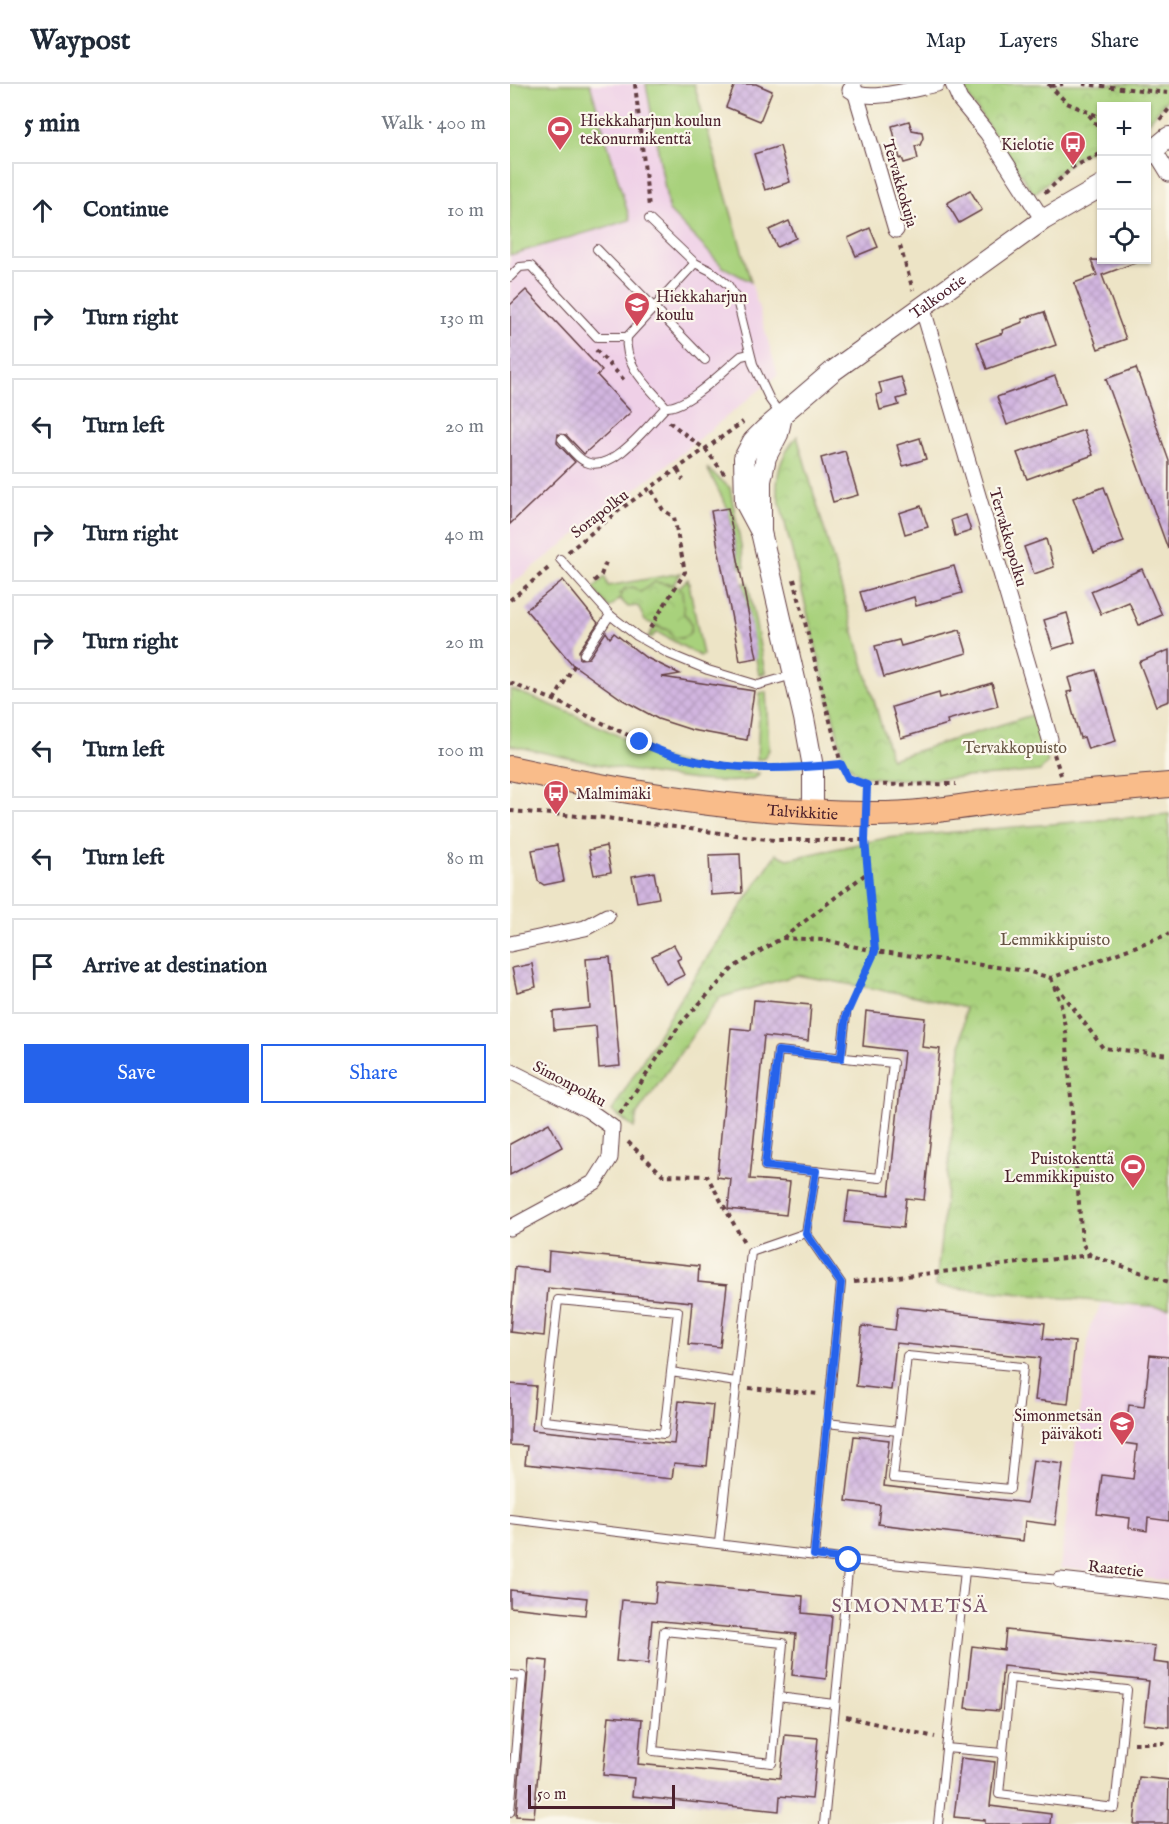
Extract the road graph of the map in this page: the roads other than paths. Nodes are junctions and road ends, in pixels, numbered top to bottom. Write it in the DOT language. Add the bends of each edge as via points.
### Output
graph roads {
  1 [pos="843,84"];
  2 [pos="937,84"];
  3 [pos="953,84"];
  4 [pos="855,90"];
  5 [pos="1157,148"];
  6 [pos="1169,174"];
  7 [pos="1097,188"];
  8 [pos="649,219"];
  9 [pos="1043,220"];
  10 [pos="896,230"];
  11 [pos="597,249"];
  12 [pos="695,263"];
  13 [pos="510,277"];
  14 [pos="918,298"];
  15 [pos="653,306"];
  16 [pos="627,337"];
  17 [pos="750,354"];
  18 [pos="705,360"];
  19 [pos="666,407"];
  20 [pos="782,416"];
  21 [pos="562,439"];
  22 [pos="560,559"];
  23 [pos="610,615"];
  24 [pos="584,654"];
  25 [pos="794,675"];
  26 [pos="1050,739"];
  27 [pos="510,768"];
  28 [pos="1169,785"];
  29 [pos="813,812"];
  30 [pos="607,916"];
  31 [pos="510,944"];
  32 [pos="846,1015"];
  33 [pos="841,1058"];
  34 [pos="510,1071"];
  35 [pos="816,1171"];
  36 [pos="510,1228"];
  37 [pos="806,1233"];
  38 [pos="670,1372"];
  39 [pos="736,1384"];
  40 [pos="827,1423"];
  41 [pos="898,1431"];
  42 [pos="510,1519"];
  43 [pos="718,1543"];
  44 [pos="814,1555"];
  45 [pos="849,1560"];
  46 [pos="965,1571"];
  47 [pos="1060,1580"];
  48 [pos="1169,1592"];
  49 [pos="510,1675"];
  50 [pos="778,1697"];
  51 [pos="835,1704"];
  52 [pos="513,1731"];
  53 [pos="946,1744"];
  54 [pos="1002,1753"];
  55 [pos="511,1786"];
  56 [pos="510,1812"];
  57 [pos="824,1824"];
  58 [pos="938,1824"];
  1 -- 4 [label="street"];
  2 -- 4 [label="street" via="875,96"];
  3 -- 9 [label="street"];
  4 -- 10 [label="street, Tervakkokuja"];
  5 -- 6 [label="street"];
  7 -- 9 [label="street, Talkootie"];
  8 -- 12 [label="lane"];
  9 -- 14 [label="street, Talkootie"];
  11 -- 15 [label="lane"];
  12 -- 15 [label="lane"];
  12 -- 17 [label="lane" via="728,285 737,300"];
  13 -- 16 [label="lane" via="520,267 531,266 597,337"];
  14 -- 20 [label="street, Talkootie"];
  14 -- 26 [label="street, Tervakkopolku"];
  15 -- 16 [label="lane"];
  15 -- 18 [label="lane"];
  16 -- 19 [label="lane" via="628,357 636,372"];
  17 -- 19 [label="lane" via="741,356 684,402"];
  17 -- 20 [label="lane" via="770,400"];
  19 -- 21 [label="lane" via="615,459 601,464 581,460"];
  20 -- 25 [label="street" via="761,481 761,532"];
  22 -- 23 [label="lane"];
  23 -- 24 [label="lane"];
  23 -- 25 [label="lane" via="669,654 708,670 758,685"];
  25 -- 29 [label="street" via="813,767"];
  27 -- 29 [label="main road, Talvikkitie" via="675,797"];
  28 -- 29 [label="main road, Talvikkitie" via="949,809 868,814"];
  30 -- 31 [label="street" via="585,928"];
  32 -- 33 [label="lane"];
  33 -- 35 [label="lane" via="778,1051 765,1166"];
  33 -- 35 [label="lane" via="893,1063 880,1178"];
  34 -- 36 [label="street, Simonpolku" via="588,1110 612,1127 610,1158 595,1182"];
  35 -- 37 [label="lane"];
  37 -- 39 [label="lane" via="751,1252"];
  37 -- 40 [label="lane" via="841,1283"];
  38 -- 38 [label="lane" via="663,1434 544,1421 558,1300 678,1311"];
  38 -- 39 [label="lane"];
  39 -- 43 [label="lane"];
  40 -- 41 [label="lane"];
  40 -- 44 [label="lane"];
  41 -- 41 [label="lane" via="893,1478 1010,1489 1023,1367 907,1356"];
  42 -- 43 [label="lane"];
  43 -- 44 [label="lane"];
  44 -- 45 [label="lane"];
  45 -- 46 [label="lane"];
  45 -- 51 [label="lane"];
  46 -- 47 [label="lane"];
  46 -- 53 [label="lane"];
  47 -- 48 [label="street, Raatetie"];
  49 -- 52 [label="lane" via="522,1676"];
  50 -- 50 [label="lane" via="772,1763 653,1751 664,1631 783,1643"];
  50 -- 51 [label="lane"];
  51 -- 57 [label="lane"];
  52 -- 55 [label="lane"];
  53 -- 54 [label="lane"];
  53 -- 58 [label="lane"];
  54 -- 54 [label="lane" via="999,1794 1115,1808 1127,1690 1010,1678"];
  55 -- 56 [label="lane"];
}
